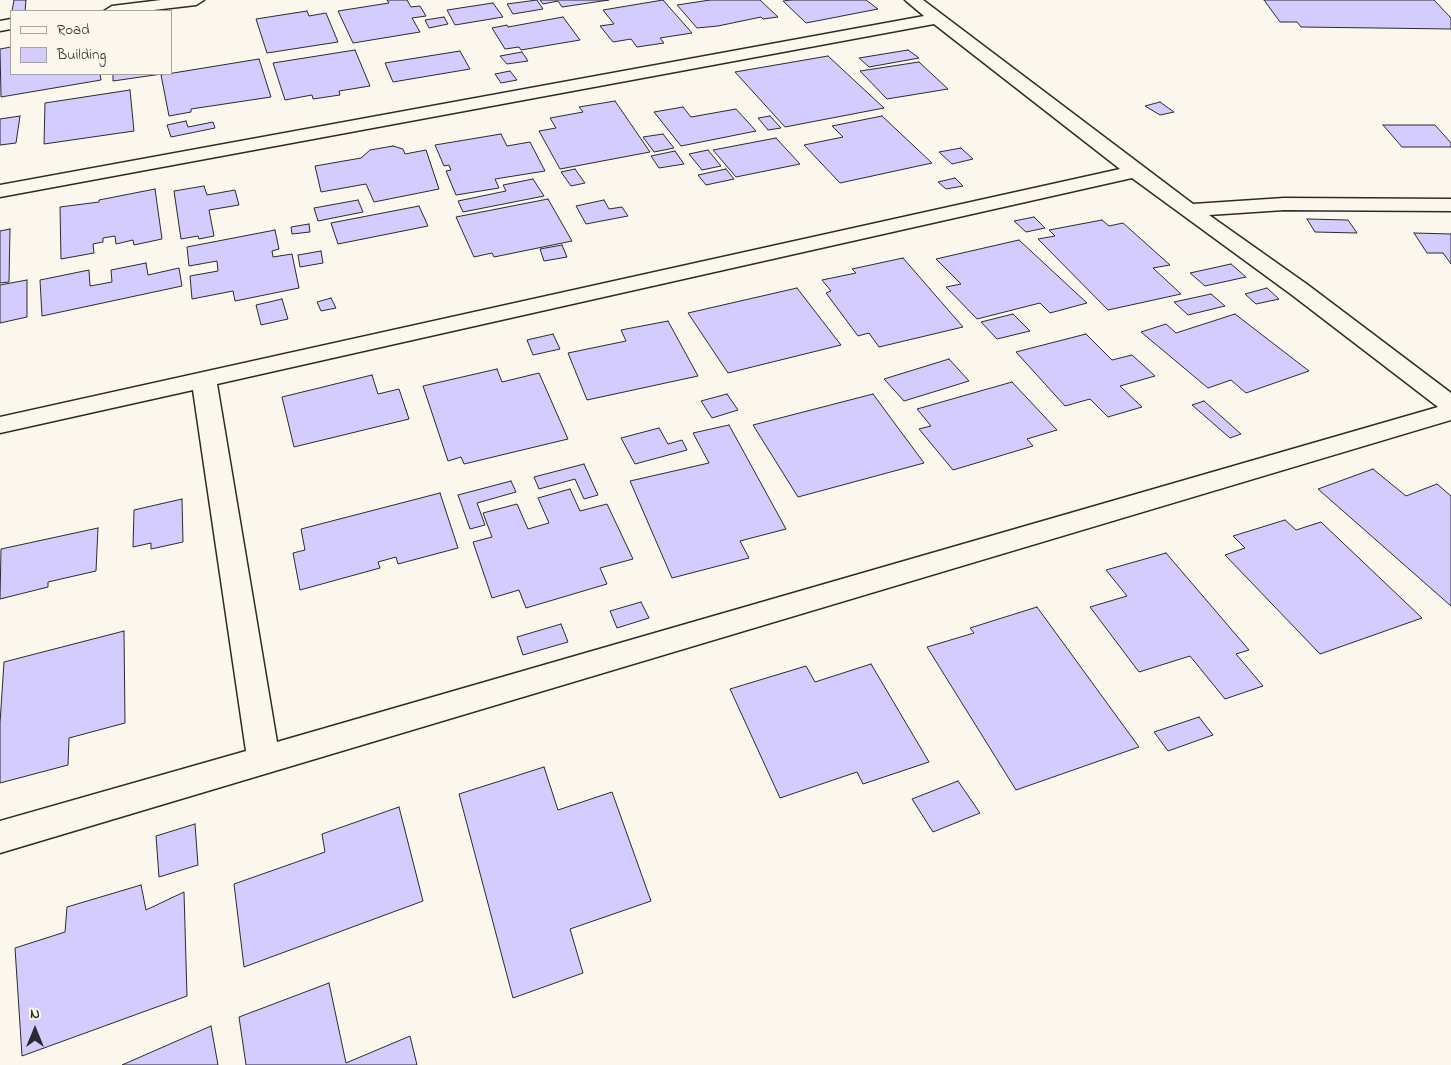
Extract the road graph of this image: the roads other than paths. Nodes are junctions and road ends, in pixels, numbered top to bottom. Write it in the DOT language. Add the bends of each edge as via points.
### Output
graph roads {
  1 [pos="196,0"];
  2 [pos="913,0"];
  3 [pos="120,10"];
  4 [pos="936,19"];
  5 [pos="1135,171"];
  6 [pos="0,190"];
  7 [pos="1451,205"];
  8 [pos="1190,210"];
  9 [pos="204,380"];
  10 [pos="1451,405"];
  11 [pos="1451,412"];
  12 [pos="0,425"];
  13 [pos="264,758"];
  14 [pos="0,837"];
  1 -- 3 [label="street"];
  2 -- 4 [label="street"];
  4 -- 5 [label="street"];
  4 -- 6 [label="street"];
  5 -- 8 [label="street"];
  5 -- 9 [label="street"];
  7 -- 8 [label="street" via="1284,204"];
  8 -- 10 [label="street"];
  9 -- 12 [label="street"];
  9 -- 13 [label="street"];
  11 -- 13 [label="street"];
  13 -- 14 [label="street"];
}
